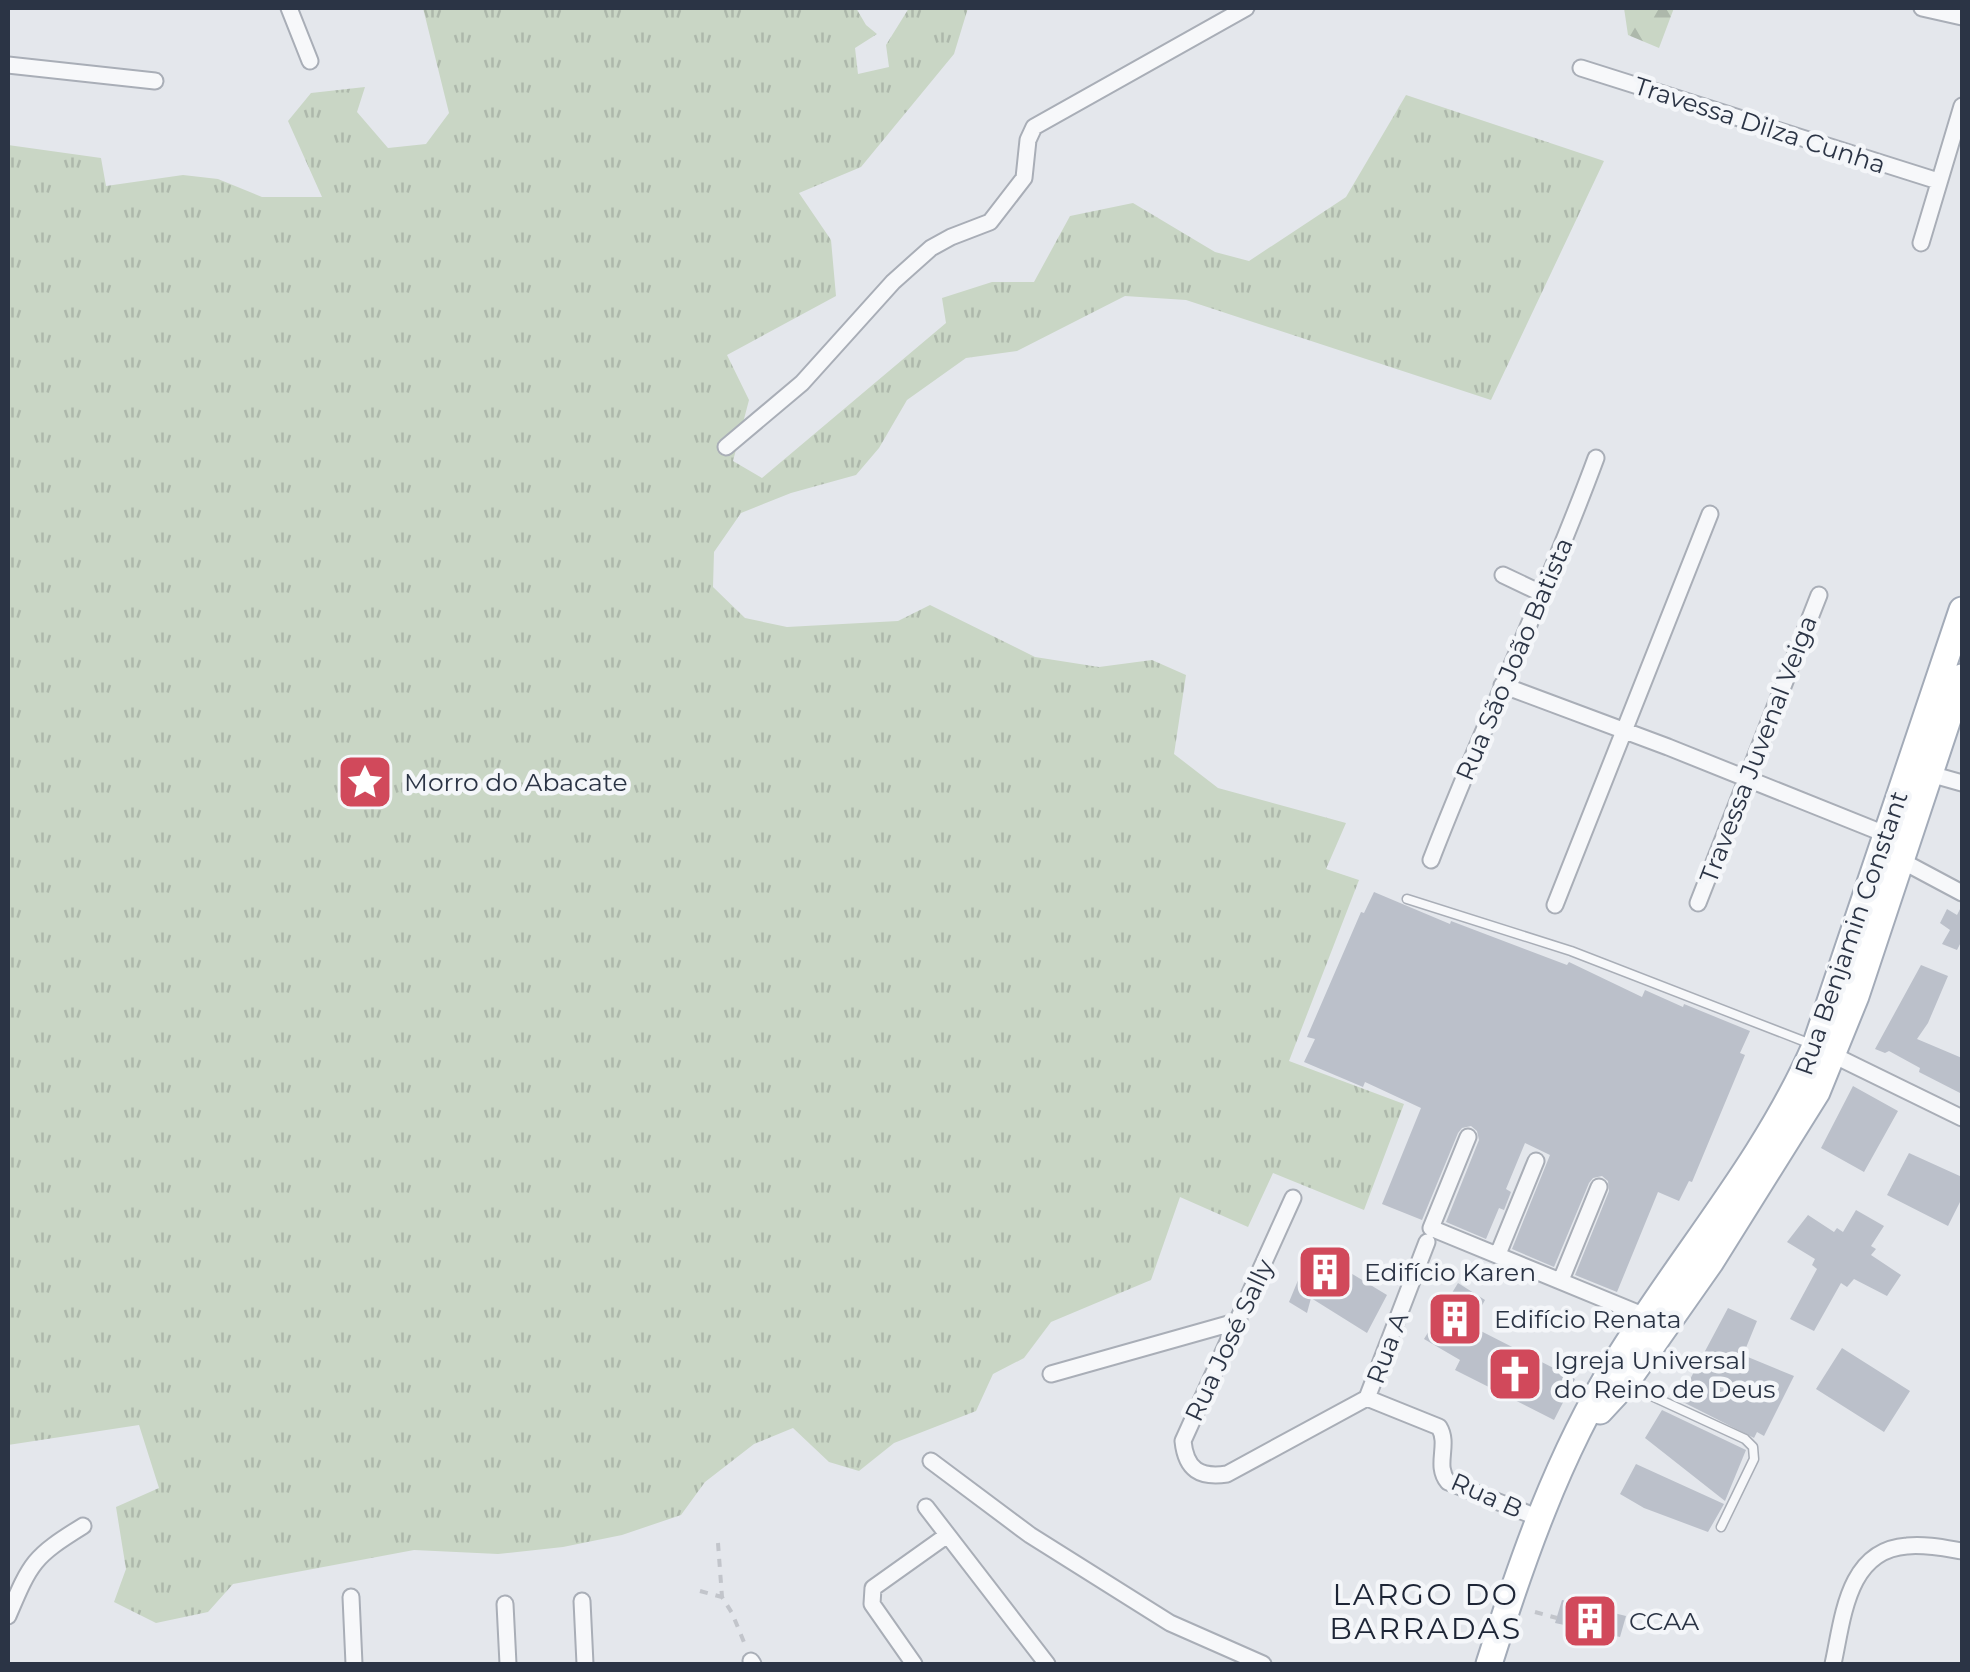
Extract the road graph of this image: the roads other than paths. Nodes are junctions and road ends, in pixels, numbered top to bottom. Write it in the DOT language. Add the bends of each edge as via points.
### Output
graph roads {
  1 [pos="289,8"];
  2 [pos="1246,8"];
  3 [pos="1922,8"];
  4 [pos="1962,17"];
  5 [pos="310,62"];
  6 [pos="8,65"];
  7 [pos="1581,68"];
  8 [pos="154,81"];
  9 [pos="1962,106"];
  10 [pos="1960,125"];
  11 [pos="1938,181"];
  12 [pos="1920,243"];
  13 [pos="726,447"];
  14 [pos="1596,458"];
  15 [pos="1710,514"];
  16 [pos="1502,575"];
  17 [pos="1543,594"];
  18 [pos="1819,595"];
  19 [pos="1962,610"];
  20 [pos="1962,677"];
  21 [pos="1502,685"];
  22 [pos="1624,730"];
  23 [pos="1930,774"];
  24 [pos="1745,780"];
  25 [pos="1962,783"];
  26 [pos="1898,846"];
  27 [pos="1431,860"];
  28 [pos="1962,892"];
  29 [pos="1406,899"];
  30 [pos="1698,903"];
  31 [pos="1555,904"];
  32 [pos="1824,1050"];
  33 [pos="1962,1118"];
  34 [pos="1468,1137"];
  35 [pos="1536,1161"];
  36 [pos="1599,1187"];
  37 [pos="1293,1198"];
  38 [pos="1427,1242"];
  39 [pos="1498,1254"];
  40 [pos="1561,1280"];
  41 [pos="1646,1316"];
  42 [pos="1238,1321"];
  43 [pos="1052,1374"];
  44 [pos="1616,1380"];
  45 [pos="1367,1398"];
  46 [pos="931,1461"];
  47 [pos="926,1506"];
  48 [pos="1539,1518"];
  49 [pos="83,1526"];
  50 [pos="1721,1527"];
  51 [pos="946,1536"];
  52 [pos="1962,1550"];
  53 [pos="352,1597"];
  54 [pos="582,1601"];
  55 [pos="505,1604"];
  56 [pos="8,1616"];
  57 [pos="354,1664"];
  58 [pos="508,1664"];
  59 [pos="585,1664"];
  60 [pos="914,1664"];
  61 [pos="1046,1664"];
  62 [pos="1263,1664"];
  63 [pos="1489,1664"];
  64 [pos="1833,1664"];
  1 -- 5 [label="street"];
  2 -- 13 [label="street" via="1034,127 1024,178 990,222 931,248 802,384"];
  3 -- 4 [label="street"];
  6 -- 8 [label="street"];
  7 -- 11 [label="street, Travessa Dilza Cunha"];
  9 -- 10 [label="street"];
  10 -- 11 [label="street"];
  11 -- 12 [label="street"];
  14 -- 17 [label="street, Rua São João Batista"];
  15 -- 22 [label="street"];
  16 -- 17 [label="street"];
  17 -- 21 [label="street, Rua São João Batista"];
  18 -- 24 [label="street, Travessa Juvenal Veiga"];
  19 -- 26 [label="main road, Rua Benjamin Constant"];
  20 -- 23 [label="main road, Rua Benjamin Constant"];
  21 -- 22 [label="street"];
  21 -- 27 [label="street, Rua São João Batista"];
  22 -- 24 [label="street"];
  22 -- 31 [label="street"];
  23 -- 25 [label="street"];
  23 -- 26 [label="main road, Rua Benjamin Constant"];
  24 -- 26 [label="street"];
  24 -- 30 [label="street, Travessa Juvenal Veiga"];
  26 -- 28 [label="street"];
  26 -- 32 [label="main road, Rua Benjamin Constant"];
  29 -- 32 [label="lane" via="1571,951"];
  32 -- 33 [label="street"];
  32 -- 41 [label="main road, Rua Benjamin Constant"];
  32 -- 44 [label="main road, Rua Benjamin Constant" via="1817,1092 1753,1198"];
  34 -- 39 [label="street" via="1430,1228"];
  35 -- 39 [label="street"];
  36 -- 40 [label="street"];
  37 -- 42 [label="street, Rua José Sally"];
  38 -- 45 [label="street, Rua A"];
  39 -- 40 [label="street"];
  40 -- 41 [label="street"];
  41 -- 44 [label="main road, Rua Benjamin Constant"];
  42 -- 43 [label="street"];
  42 -- 45 [label="street, Rua José Sally" via="1183,1442 1195,1470 1227,1474"];
  44 -- 48 [label="main road, Rua Benjamin Constant" via="1573,1441"];
  44 -- 50 [label="lane" via="1753,1447 1754,1459"];
  45 -- 48 [label="street, Rua B" via="1439,1427 1440,1470 1448,1482"];
  46 -- 62 [label="street" via="1030,1535 1170,1623"];
  47 -- 51 [label="street"];
  48 -- 63 [label="main road, Rua Benjamin Constant"];
  49 -- 56 [label="street" via="30,1566"];
  51 -- 60 [label="street" via="870,1593"];
  51 -- 61 [label="street"];
  52 -- 64 [label="street" via="1903,1546 1863,1567 1850,1587"];
  53 -- 57 [label="street"];
  54 -- 59 [label="street"];
  55 -- 58 [label="street"];
}
